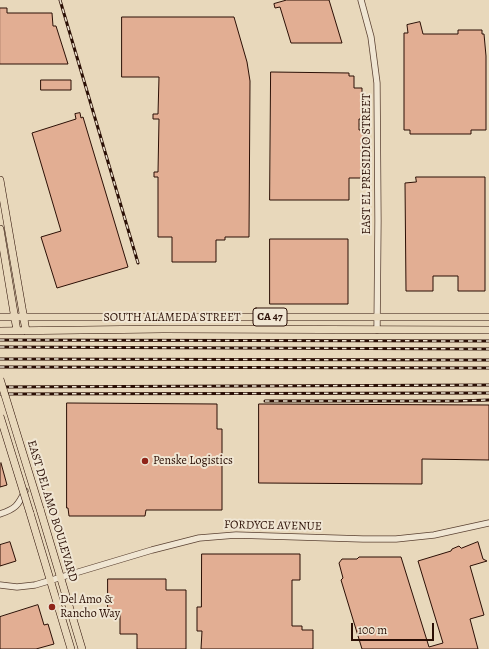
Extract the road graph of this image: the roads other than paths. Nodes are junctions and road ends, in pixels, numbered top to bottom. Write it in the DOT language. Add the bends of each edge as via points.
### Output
graph roads {
  1 [pos="361,0"];
  2 [pos="0,180"];
  3 [pos="0,229"];
  4 [pos="0,316"];
  5 [pos="15,316"];
  6 [pos="164,316"];
  7 [pos="24,317"];
  8 [pos="377,317"];
  9 [pos="467,317"];
  10 [pos="489,318"];
  11 [pos="163,329"];
  12 [pos="467,329"];
  13 [pos="377,330"];
  14 [pos="489,330"];
  15 [pos="0,331"];
  16 [pos="17,331"];
  17 [pos="26,331"];
  18 [pos="0,379"];
  19 [pos="0,416"];
  20 [pos="7,429"];
  21 [pos="0,514"];
  22 [pos="489,523"];
  23 [pos="61,578"];
  24 [pos="50,580"];
  25 [pos="0,585"];
  26 [pos="71,649"];
  27 [pos="82,649"];
  1 -- 8 [label="street, EAST EL PRESIDIO STREET" via="371,37 377,83"];
  2 -- 7 [label="main road"];
  3 -- 5 [label="main road"];
  4 -- 5 [label="main road, SOUTH ALAMEDA STREET / CA 47"];
  5 -- 7 [label="main road, SOUTH ALAMEDA STREET / CA 47"];
  5 -- 16 [label="main road"];
  6 -- 7 [label="main road, SOUTH ALAMEDA STREET / CA 47"];
  6 -- 8 [label="main road, SOUTH ALAMEDA STREET / CA 47"];
  6 -- 11 [label="main road"];
  7 -- 17 [label="main road"];
  8 -- 9 [label="main road, SOUTH ALAMEDA STREET / CA 47"];
  8 -- 13 [label="street, EAST EL PRESIDIO STREET"];
  9 -- 10 [label="main road, SOUTH ALAMEDA STREET / CA 47"];
  9 -- 12 [label="main road"];
  11 -- 13 [label="main road, SOUTH ALAMEDA STREET / CA 47"];
  11 -- 17 [label="main road, SOUTH ALAMEDA STREET / CA 47"];
  12 -- 13 [label="main road, SOUTH ALAMEDA STREET / CA 47"];
  12 -- 14 [label="main road, SOUTH ALAMEDA STREET / CA 47"];
  15 -- 16 [label="main road, SOUTH ALAMEDA STREET / CA 47"];
  16 -- 17 [label="main road, SOUTH ALAMEDA STREET / CA 47"];
  18 -- 23 [label="main road, EAST DEL AMO BOULEVARD, bridge"];
  19 -- 24 [label="main road, EAST DEL AMO BOULEVARD, bridge"];
  20 -- 21 [label="street" via="25,491 13,509"];
  22 -- 23 [label="street, FORDYCE AVENUE" via="434,535 396,539 244,535 199,538"];
  23 -- 24 [label="street, FORDYCE AVENUE"];
  23 -- 27 [label="main road, EAST DEL AMO BOULEVARD"];
  24 -- 25 [label="street, FORDYCE AVENUE" via="17,587"];
  24 -- 26 [label="main road, EAST DEL AMO BOULEVARD"];
}
